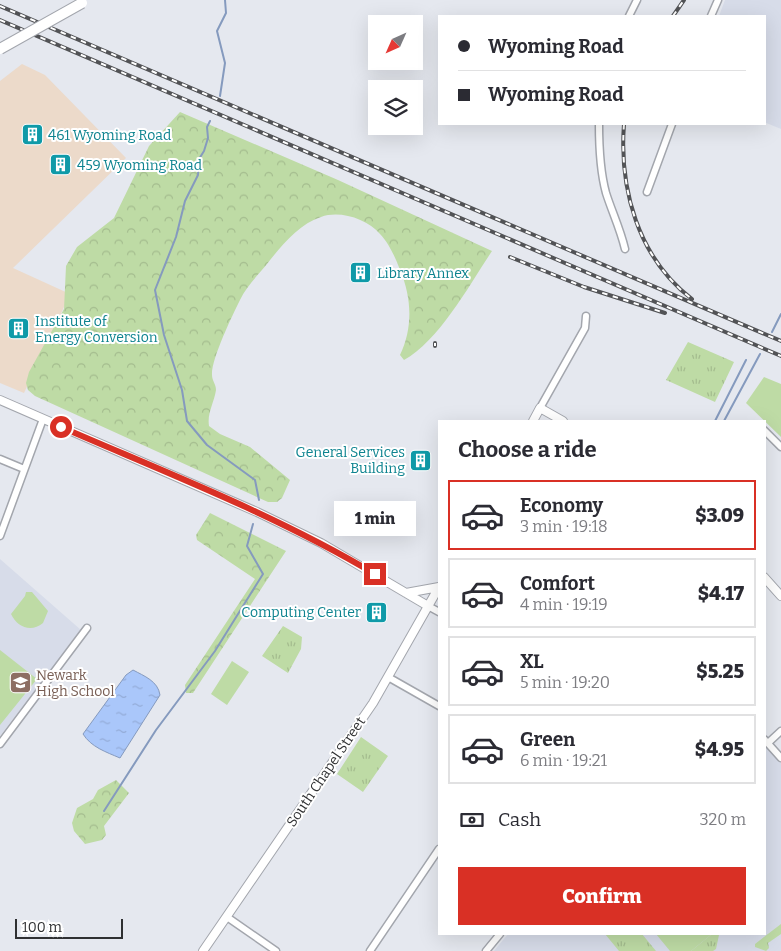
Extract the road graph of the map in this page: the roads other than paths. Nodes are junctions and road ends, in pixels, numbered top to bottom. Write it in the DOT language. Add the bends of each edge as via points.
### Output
graph roads {
  1 [pos="637,0"];
  2 [pos="718,0"];
  3 [pos="82,3"];
  4 [pos="630,15"];
  5 [pos="711,15"];
  6 [pos="0,49"];
  7 [pos="599,125"];
  8 [pos="672,125"];
  9 [pos="647,192"];
  10 [pos="625,249"];
  11 [pos="586,316"];
  12 [pos="0,400"];
  13 [pos="540,408"];
  14 [pos="43,419"];
  15 [pos="534,420"];
  16 [pos="561,420"];
  17 [pos="766,432"];
  18 [pos="781,447"];
  19 [pos="0,459"];
  20 [pos="24,469"];
  21 [pos="0,536"];
  22 [pos="766,579"];
  23 [pos="438,587"];
  24 [pos="438,589"];
  25 [pos="406,593"];
  26 [pos="781,596"];
  27 [pos="428,606"];
  28 [pos="438,611"];
  29 [pos="87,628"];
  30 [pos="388,677"];
  31 [pos="438,705"];
  32 [pos="781,731"];
  33 [pos="766,741"];
  34 [pos="0,744"];
  35 [pos="781,758"];
  36 [pos="438,850"];
  37 [pos="227,917"];
  38 [pos="499,935"];
  39 [pos="203,951"];
  40 [pos="276,951"];
  41 [pos="370,951"];
  42 [pos="486,951"];
  1 -- 4 [label="street"];
  2 -- 5 [label="street"];
  3 -- 6 [label="main road, bridge"];
  7 -- 10 [label="street" via="606,194"];
  8 -- 9 [label="street"];
  11 -- 13 [label="street" via="585,328"];
  12 -- 14 [label="street"];
  13 -- 15 [label="street"];
  13 -- 16 [label="street"];
  14 -- 20 [label="street"];
  14 -- 25 [label="street" via="264,515"];
  17 -- 18 [label="street"];
  19 -- 20 [label="street"];
  20 -- 21 [label="street"];
  22 -- 26 [label="street"];
  23 -- 25 [label="street"];
  24 -- 27 [label="street, South Chapel Street"];
  25 -- 27 [label="street"];
  27 -- 28 [label="street"];
  27 -- 30 [label="street, South Chapel Street"];
  29 -- 34 [label="street"];
  30 -- 31 [label="street"];
  30 -- 37 [label="street, South Chapel Street"];
  32 -- 33 [label="street"];
  33 -- 35 [label="street"];
  36 -- 41 [label="street"];
  37 -- 39 [label="street, South Chapel Street"];
  37 -- 40 [label="street"];
  38 -- 42 [label="street"];
}
